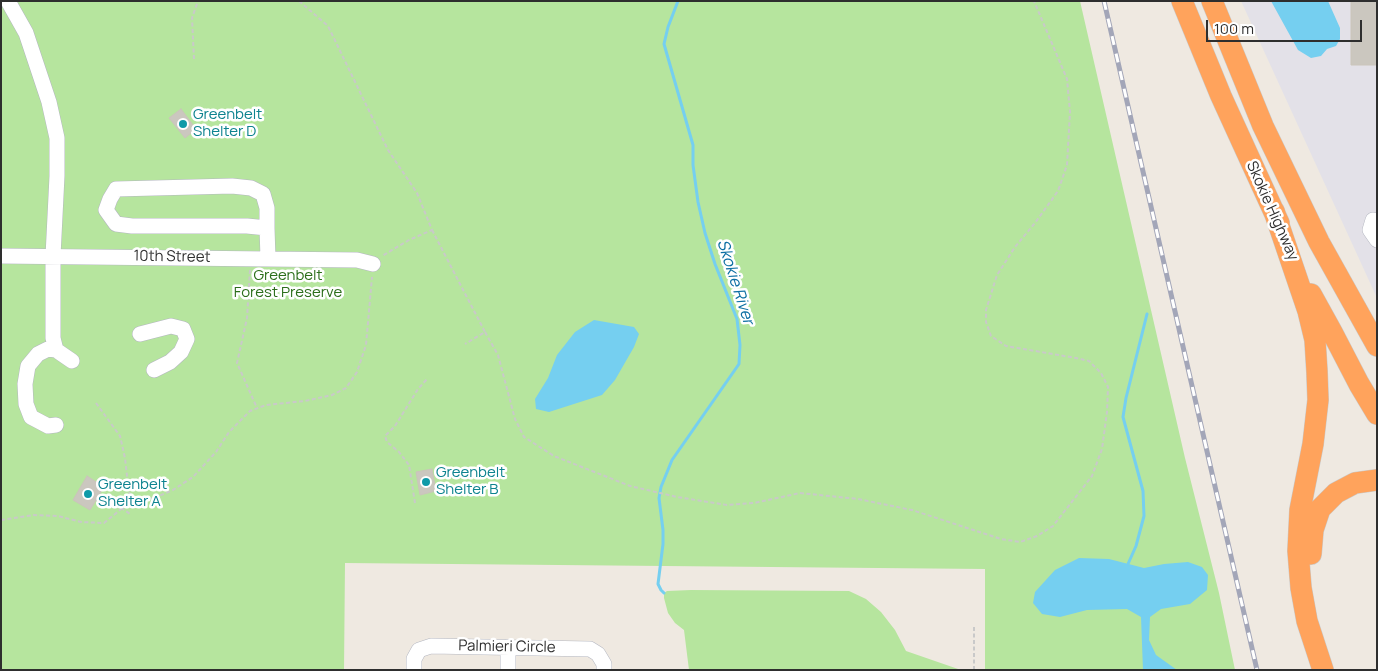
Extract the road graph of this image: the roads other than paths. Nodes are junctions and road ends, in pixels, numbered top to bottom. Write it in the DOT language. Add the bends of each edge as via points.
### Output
graph roads {
  1 [pos="8,1"];
  2 [pos="1182,1"];
  3 [pos="1212,1"];
  4 [pos="1274,211"];
  5 [pos="1377,221"];
  6 [pos="267,228"];
  7 [pos="1377,240"];
  8 [pos="1,256"];
  9 [pos="54,256"];
  10 [pos="268,258"];
  11 [pos="373,264"];
  12 [pos="140,334"];
  13 [pos="1377,346"];
  14 [pos="56,350"];
  15 [pos="72,361"];
  16 [pos="154,370"];
  17 [pos="1377,414"];
  18 [pos="56,425"];
  19 [pos="1377,480"];
  20 [pos="508,647"];
  21 [pos="414,670"];
  22 [pos="508,670"];
  23 [pos="604,670"];
  24 [pos="1323,670"];
  25 [pos="1330,670"];
  1 -- 9 [label="street" via="26,33 49,102 56,138"];
  2 -- 4 [label="highway, Skokie Highway"];
  3 -- 13 [label="highway, Skokie Highway" via="1263,126 1319,242"];
  4 -- 17 [label="highway, Skokie Highway" via="1299,272"];
  4 -- 24 [label="highway" via="1308,311 1314,340 1318,400 1300,510 1298,551 1307,621"];
  5 -- 7 [label="street" via="1372,220 1370,230"];
  6 -- 6 [label="street" via="263,194 251,188 116,189 106,210 116,224 132,226"];
  6 -- 10 [label="street"];
  8 -- 9 [label="street, 10th Street"];
  9 -- 10 [label="street, 10th Street"];
  9 -- 14 [label="street" via="53,338"];
  10 -- 11 [label="street, 10th Street" via="357,260"];
  12 -- 16 [label="street" via="171,326 183,329 187,339 181,352"];
  14 -- 15 [label="street"];
  14 -- 18 [label="street" via="48,349 38,354 28,366 25,384 26,404 31,417 48,426"];
  19 -- 25 [label="highway" via="1355,483 1336,493 1320,509 1313,530 1310,566"];
  20 -- 21 [label="street, Palmieri Circle" via="431,646 419,650 414,659"];
  20 -- 22 [label="street"];
  20 -- 23 [label="street, Palmieri Circle" via="590,649 598,654"];
}
